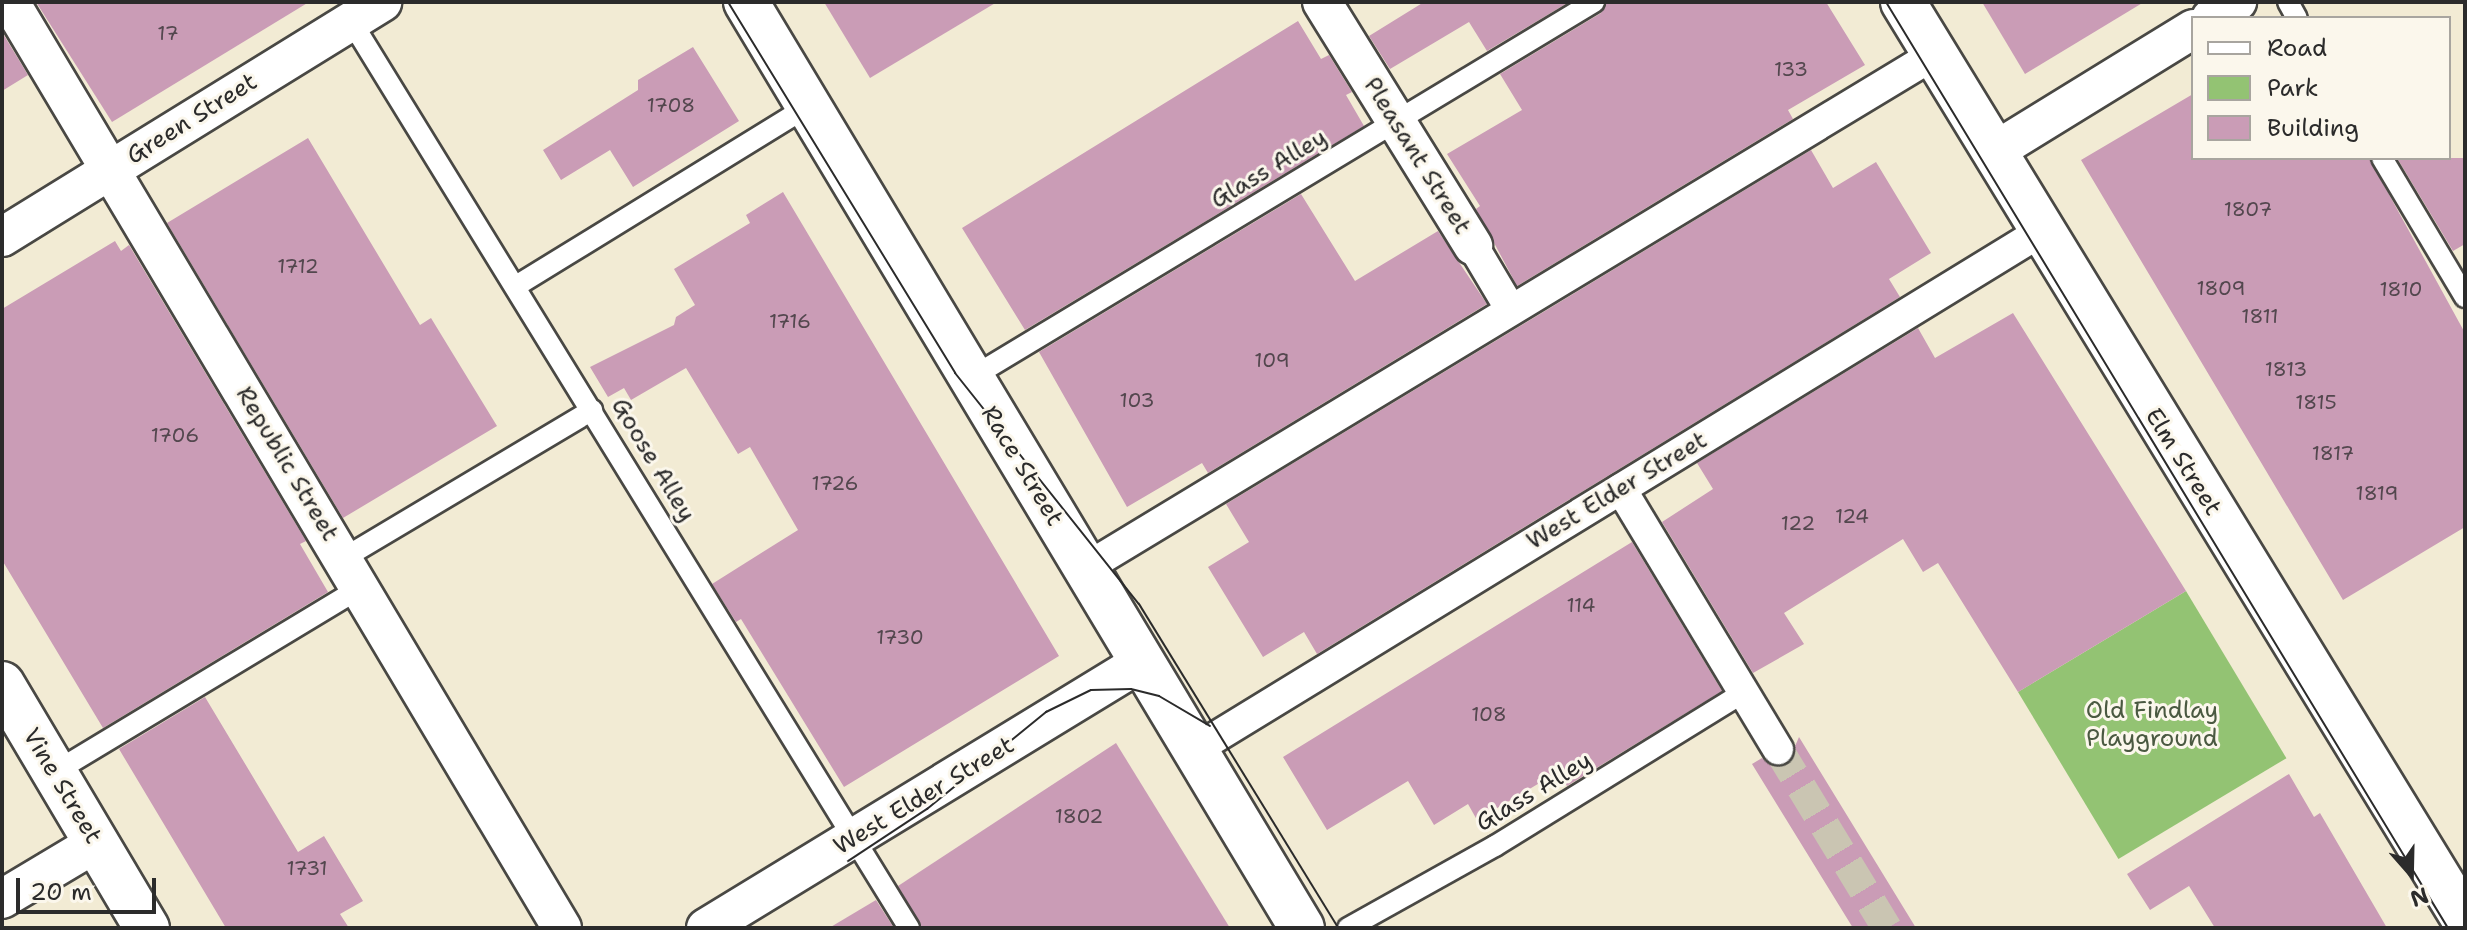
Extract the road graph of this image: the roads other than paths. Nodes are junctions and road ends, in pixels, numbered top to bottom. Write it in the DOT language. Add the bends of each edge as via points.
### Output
graph roads {
  1 [pos="10,2"];
  2 [pos="746,2"];
  3 [pos="1903,2"];
  4 [pos="2237,2"];
  5 [pos="1583,5"];
  6 [pos="1332,6"];
  7 [pos="363,9"];
  8 [pos="2214,16"];
  9 [pos="2191,30"];
  10 [pos="1935,54"];
  11 [pos="807,107"];
  12 [pos="1395,123"];
  13 [pos="1995,151"];
  14 [pos="2383,160"];
  15 [pos="110,170"];
  16 [pos="2042,231"];
  17 [pos="2,237"];
  18 [pos="1473,246"];
  19 [pos="516,286"];
  20 [pos="2465,297"];
  21 [pos="1511,310"];
  22 [pos="969,379"];
  23 [pos="592,410"];
  24 [pos="1621,489"];
  25 [pos="1084,569"];
  26 [pos="353,572"];
  27 [pos="1140,663"];
  28 [pos="2,684"];
  29 [pos="1743,693"];
  30 [pos="1778,749"];
  31 [pos="1193,751"];
  32 [pos="55,772"];
  33 [pos="855,838"];
  34 [pos="96,843"];
  35 [pos="2,899"];
  36 [pos="2465,921"];
  37 [pos="147,928"];
  38 [pos="562,928"];
  39 [pos="706,928"];
  40 [pos="909,928"];
  41 [pos="1302,928"];
  42 [pos="1348,928"];
  1 -- 15 [label="street, Republic Street"];
  2 -- 11 [label="street, Race Street"];
  3 -- 10 [label="street, Elm Street"];
  4 -- 8 [label="street"];
  5 -- 12 [label="lane, Glass Alley"];
  6 -- 12 [label="street, Pleasant Street"];
  7 -- 15 [label="street, Green Street"];
  7 -- 19 [label="lane, Goose Alley"];
  9 -- 13 [label="street"];
  10 -- 13 [label="street, Elm Street"];
  10 -- 21 [label="street"];
  11 -- 19 [label="lane"];
  11 -- 22 [label="street, Race Street"];
  12 -- 18 [label="street, Pleasant Street"];
  12 -- 22 [label="lane, Glass Alley"];
  13 -- 16 [label="street, Elm Street"];
  14 -- 20 [label="lane"];
  15 -- 17 [label="street, Green Street"];
  15 -- 26 [label="street, Republic Street"];
  16 -- 24 [label="street, West Elder Street"];
  16 -- 36 [label="street, Elm Street"];
  18 -- 21 [label="street, Pleasant Street"];
  19 -- 23 [label="lane, Goose Alley"];
  21 -- 25 [label="street"];
  22 -- 25 [label="street, Race Street"];
  23 -- 26 [label="lane"];
  23 -- 33 [label="lane, Goose Alley"];
  24 -- 29 [label="street"];
  24 -- 31 [label="street, West Elder Street"];
  25 -- 27 [label="street, Race Street"];
  26 -- 32 [label="lane"];
  26 -- 38 [label="street, Republic Street"];
  27 -- 31 [label="street, Race Street"];
  27 -- 33 [label="street, West Elder Street"];
  28 -- 32 [label="street, Vine Street"];
  29 -- 30 [label="street"];
  29 -- 42 [label="lane, Glass Alley" via="1495,846"];
  31 -- 41 [label="street, Race Street"];
  32 -- 34 [label="street, Vine Street"];
  33 -- 39 [label="street, West Elder Street"];
  33 -- 40 [label="lane, Goose Alley"];
  34 -- 35 [label="street"];
  34 -- 37 [label="street, Vine Street"];
}
